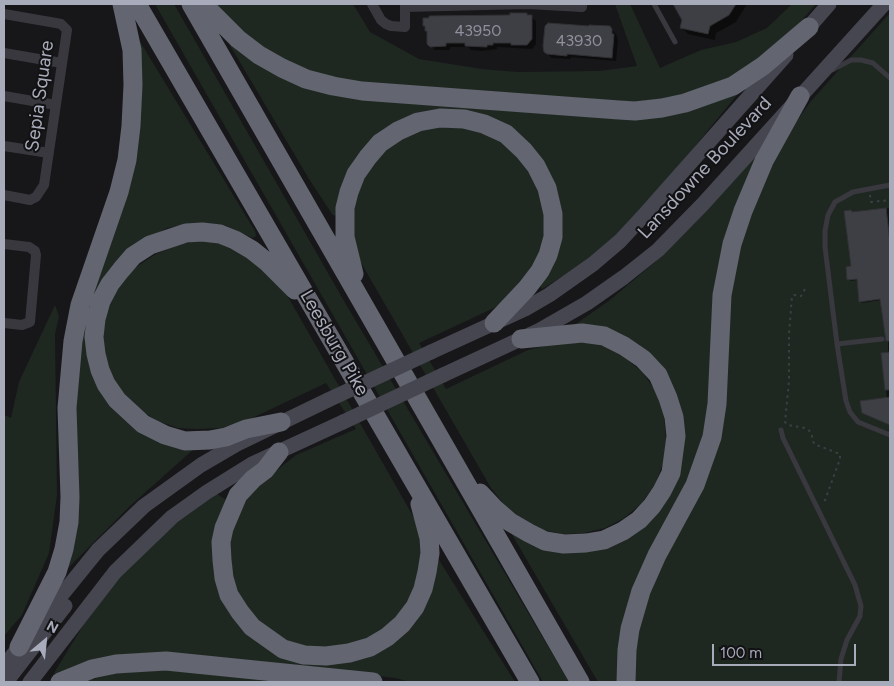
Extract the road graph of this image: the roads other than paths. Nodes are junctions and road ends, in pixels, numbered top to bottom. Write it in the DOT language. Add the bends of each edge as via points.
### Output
graph roads {
  1 [pos="122,4"];
  2 [pos="137,4"];
  3 [pos="191,4"];
  4 [pos="203,4"];
  5 [pos="372,4"];
  6 [pos="582,4"];
  7 [pos="654,4"];
  8 [pos="829,4"];
  9 [pos="884,4"];
  10 [pos="405,6"];
  11 [pos="4,14"];
  12 [pos="809,27"];
  13 [pos="674,42"];
  14 [pos="4,54"];
  15 [pos="62,63"];
  16 [pos="818,78"];
  17 [pos="890,78"];
  18 [pos="4,96"];
  19 [pos="800,96"];
  20 [pos="56,105"];
  21 [pos="4,146"];
  22 [pos="49,153"];
  23 [pos="890,181"];
  24 [pos="890,185"];
  25 [pos="881,186"];
  26 [pos="4,196"];
  27 [pos="4,244"];
  28 [pos="363,304"];
  29 [pos="4,323"];
  30 [pos="494,323"];
  31 [pos="327,331"];
  32 [pos="521,339"];
  33 [pos="882,339"];
  34 [pos="837,344"];
  35 [pos="281,422"];
  36 [pos="781,430"];
  37 [pos="890,435"];
  38 [pos="279,452"];
  39 [pos="452,458"];
  40 [pos="409,472"];
  41 [pos="131,518"];
  42 [pos="19,646"];
  43 [pos="4,666"];
  44 [pos="6,682"];
  45 [pos="30,682"];
  46 [pos="60,682"];
  47 [pos="373,682"];
  48 [pos="530,682"];
  49 [pos="580,682"];
  50 [pos="626,682"];
  51 [pos="839,682"];
  1 -- 42 [label="highway" via="132,50 131,126 119,192 80,305 73,341 66,408 69,522 57,572"];
  2 -- 31 [label="highway, Leesburg Pike"];
  3 -- 28 [label="highway"];
  4 -- 12 [label="highway" via="259,55 306,79 333,86 362,91 627,110 685,103 733,86 763,66"];
  5 -- 10 [label="street" via="381,20 391,26 405,27"];
  6 -- 10 [label="street" via="582,7 527,4"];
  7 -- 13 [label="lane"];
  8 -- 12 [label="main road, Lansdowne Boulevard"];
  9 -- 16 [label="main road, Lansdowne Boulevard"];
  11 -- 15 [label="street, Sepia Square" via="64,26 67,34"];
  12 -- 30 [label="main road, Lansdowne Boulevard" via="703,151 620,241 549,295"];
  14 -- 15 [label="street"];
  15 -- 20 [label="street, Sepia Square"];
  16 -- 17 [label="lane" via="851,60 873,63"];
  16 -- 19 [label="main road, Lansdowne Boulevard"];
  18 -- 20 [label="street"];
  19 -- 32 [label="main road, Lansdowne Boulevard" via="658,250 587,303"];
  19 -- 50 [label="highway" via="764,162 732,244 722,295 717,404 712,437 695,484 641,591 630,629"];
  20 -- 22 [label="street, Sepia Square"];
  21 -- 22 [label="street"];
  22 -- 26 [label="street, Sepia Square" via="44,185 36,198"];
  23 -- 25 [label="lane"];
  24 -- 25 [label="lane"];
  25 -- 34 [label="lane" via="842,198 828,215 825,247"];
  27 -- 29 [label="street" via="29,247 36,255 30,322 22,325"];
  28 -- 30 [label="highway" via="345,237 345,208 356,174 380,143 398,131 418,122 440,118 464,119 506,134 524,151 547,188 553,214 553,238 540,271"];
  28 -- 39 [label="highway"];
  30 -- 35 [label="main road, Lansdowne Boulevard, bridge"];
  31 -- 35 [label="highway" via="268,262 220,234 186,233 144,249 121,270 101,301 94,337 100,370 117,400 143,424 185,441 226,437"];
  31 -- 40 [label="highway, Leesburg Pike"];
  32 -- 38 [label="main road, Lansdowne Boulevard, bridge"];
  32 -- 39 [label="highway" via="582,333 604,336 643,359 658,376 674,417 674,455 662,491 639,520 623,531 604,540 564,544 545,540 510,522 494,509"];
  33 -- 34 [label="lane"];
  34 -- 37 [label="lane" via="850,412 858,422"];
  35 -- 41 [label="main road, Lansdowne Boulevard" via="201,465"];
  36 -- 51 [label="lane" via="855,584 862,606 841,659"];
  38 -- 40 [label="highway" via="238,496 224,528 224,578 229,595 252,627 283,649 304,655 326,656 370,647 387,638 415,607 423,589 430,554 424,517"];
  38 -- 45 [label="main road, Lansdowne Boulevard" via="252,464 207,492 150,537 100,589"];
  39 -- 49 [label="highway"];
  40 -- 48 [label="highway, Leesburg Pike"];
  41 -- 42 [label="main road" via="98,550"];
  41 -- 44 [label="main road"];
  42 -- 43 [label="main road"];
  46 -- 47 [label="highway" via="92,669 140,661"];
}
